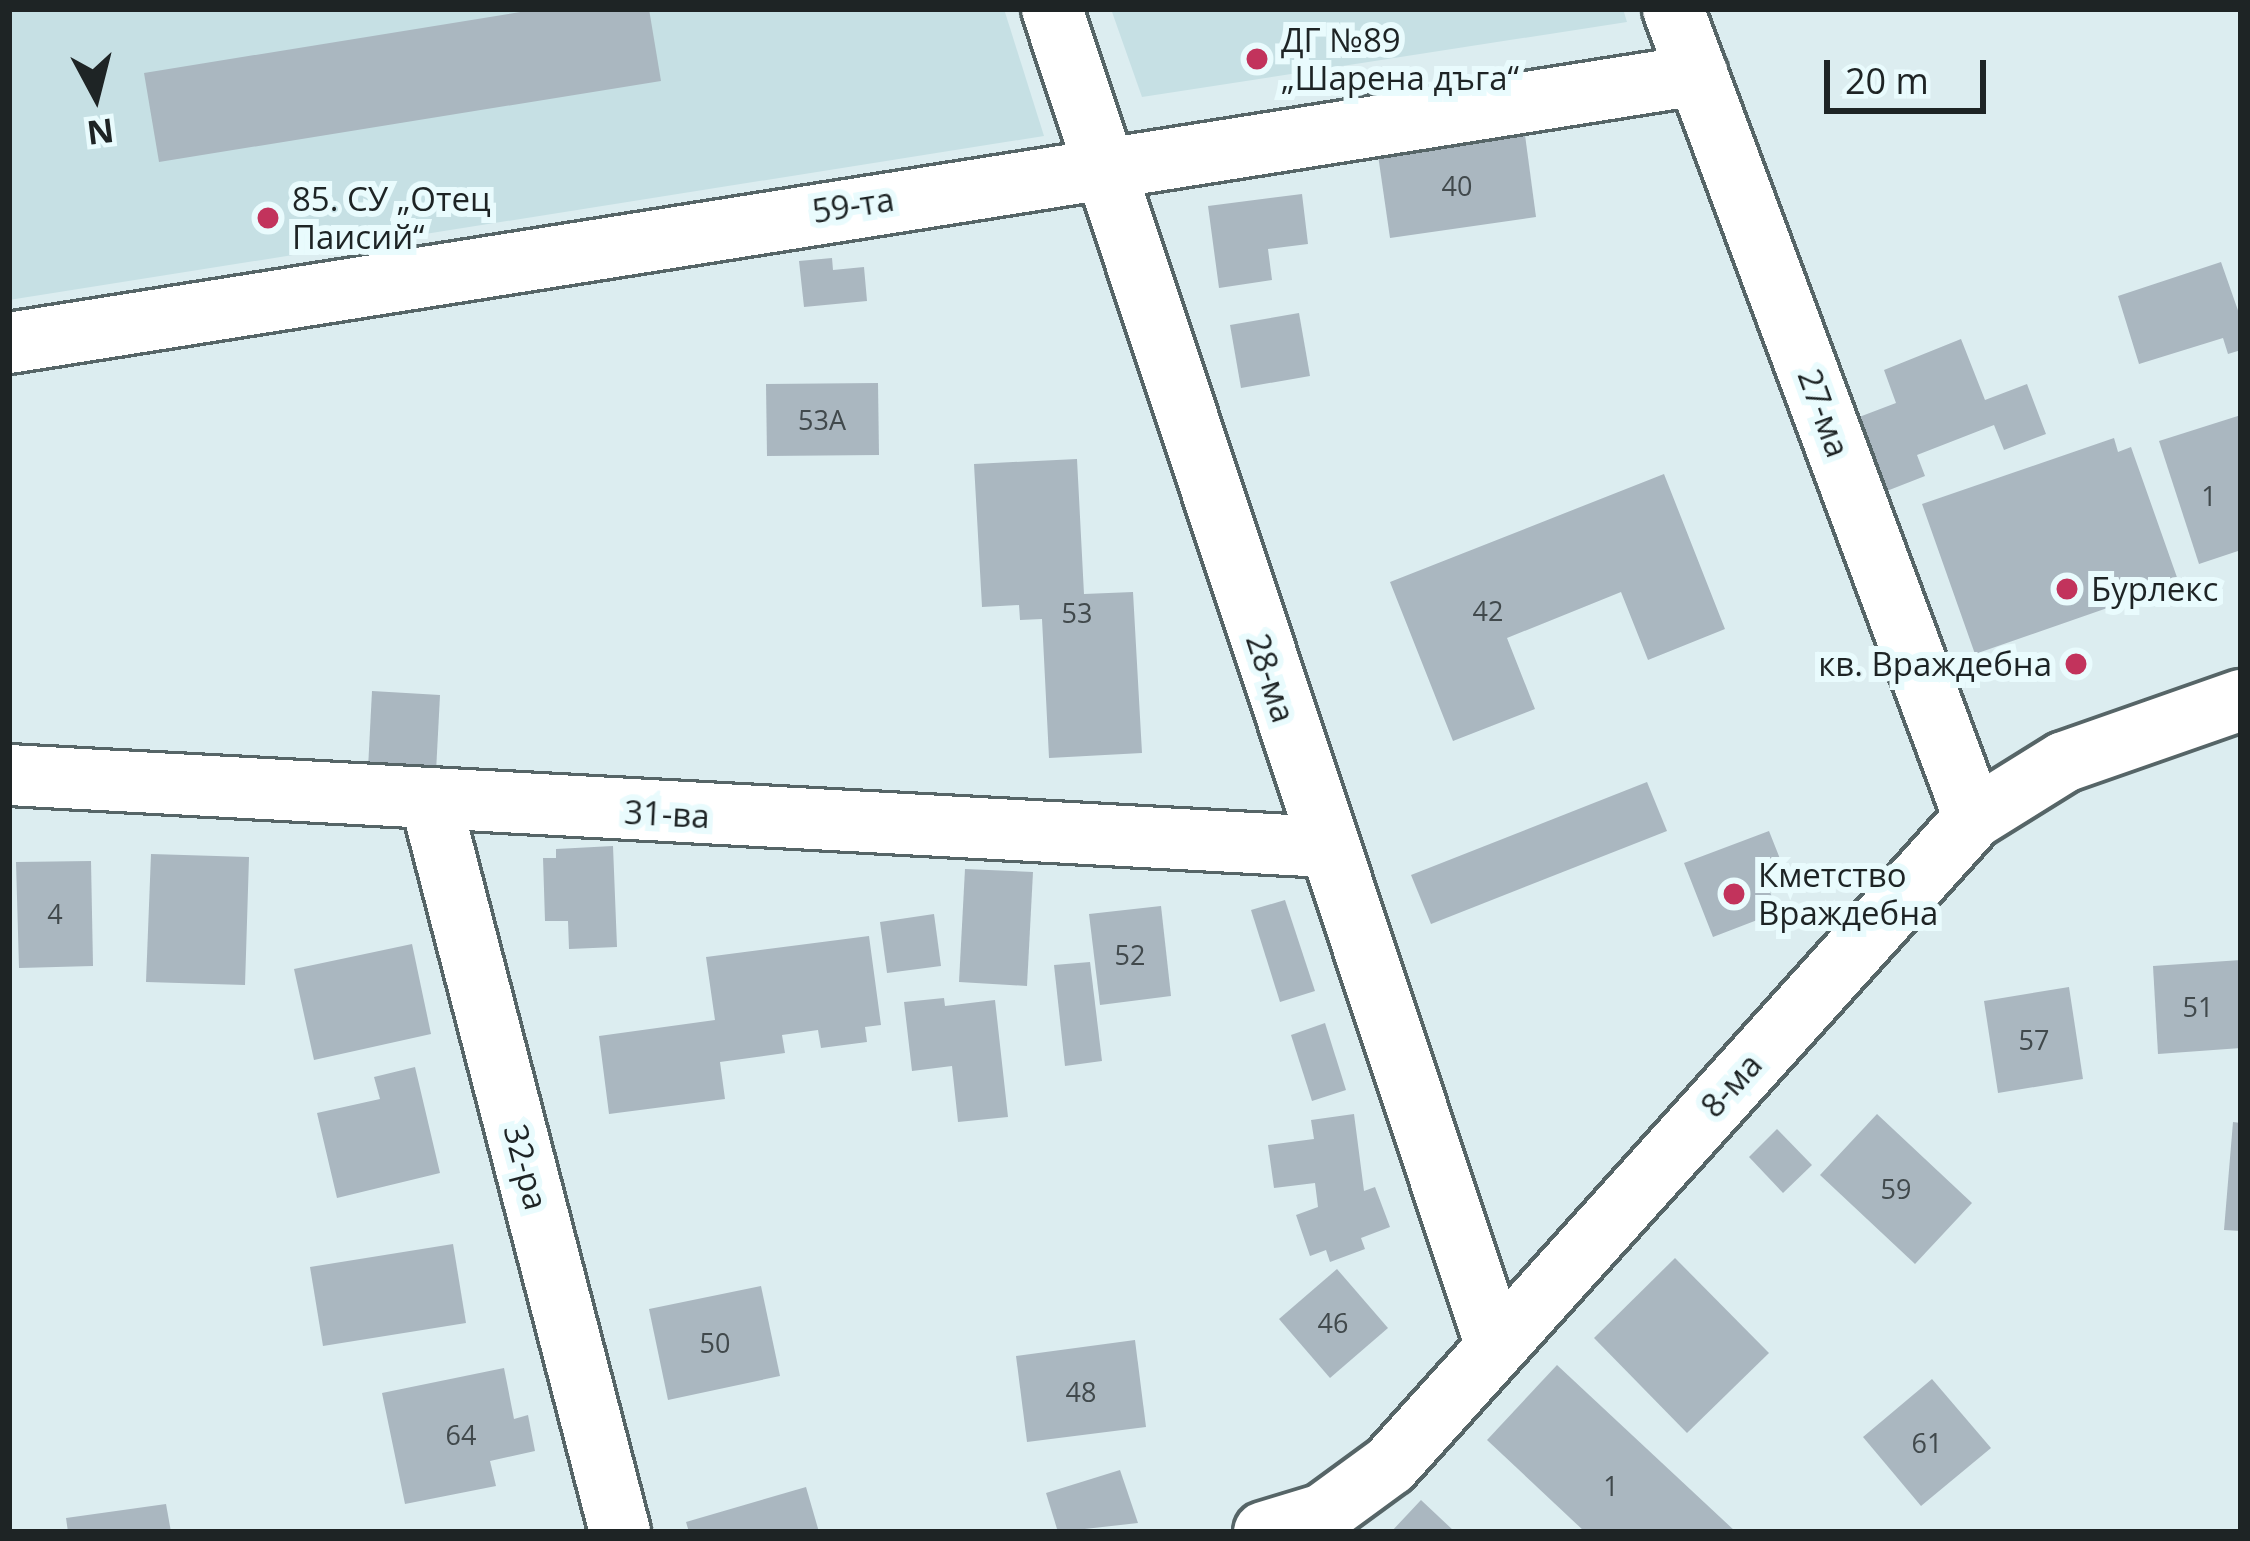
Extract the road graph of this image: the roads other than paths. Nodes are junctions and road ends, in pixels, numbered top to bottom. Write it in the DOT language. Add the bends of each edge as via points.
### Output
graph roads {
  1 [pos="1052,9"];
  2 [pos="1673,9"];
  3 [pos="1698,75"];
  4 [pos="1106,164"];
  5 [pos="9,343"];
  6 [pos="2241,700"];
  7 [pos="9,775"];
  8 [pos="431,802"];
  9 [pos="1974,818"];
  10 [pos="1325,847"];
  11 [pos="1496,1344"];
  12 [pos="1324,1523"];
  13 [pos="620,1532"];
  14 [pos="1264,1532"];
  1 -- 4 [label="street, 28-ма"];
  2 -- 3 [label="street, 27-ма"];
  3 -- 4 [label="street, 59-та"];
  3 -- 9 [label="street, 27-ма"];
  4 -- 5 [label="street, 59-та"];
  4 -- 10 [label="street, 28-ма"];
  6 -- 9 [label="street, 8-ма" via="2064,762"];
  7 -- 8 [label="street, 31-ва"];
  8 -- 10 [label="street, 31-ва"];
  8 -- 13 [label="street, 32-ра"];
  9 -- 11 [label="street, 8-ма"];
  10 -- 11 [label="street, 28-ма"];
  11 -- 12 [label="street, 8-ма" via="1390,1465"];
  12 -- 14 [label="street, 8-ма"];
}
